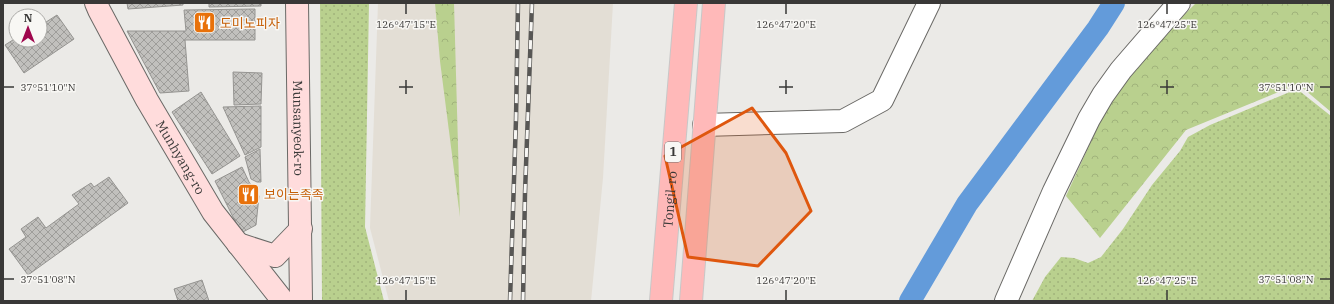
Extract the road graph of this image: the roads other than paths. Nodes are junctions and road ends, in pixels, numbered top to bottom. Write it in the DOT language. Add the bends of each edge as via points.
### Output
graph roads {
  1 [pos="96,3"];
  2 [pos="297,3"];
  3 [pos="686,3"];
  4 [pos="714,3"];
  5 [pos="929,3"];
  6 [pos="1179,3"];
  7 [pos="704,125"];
  8 [pos="301,229"];
  9 [pos="238,244"];
  10 [pos="283,301"];
  11 [pos="302,301"];
  12 [pos="661,301"];
  13 [pos="691,301"];
  14 [pos="1006,301"];
  1 -- 9 [label="street, Munhyang-ro" via="147,100 213,212"];
  2 -- 8 [label="street, Munsanyeok-ro"];
  3 -- 12 [label="main road, Tongil-ro / 1"];
  4 -- 7 [label="main road"];
  5 -- 7 [label="street" via="882,100 843,121"];
  6 -- 14 [label="street" via="1103,94 1054,191"];
  7 -- 13 [label="main road"];
  8 -- 9 [label="street" via="275,256"];
  8 -- 11 [label="street, Munsanyeok-ro"];
  9 -- 10 [label="street, Munhyang-ro"];
}
